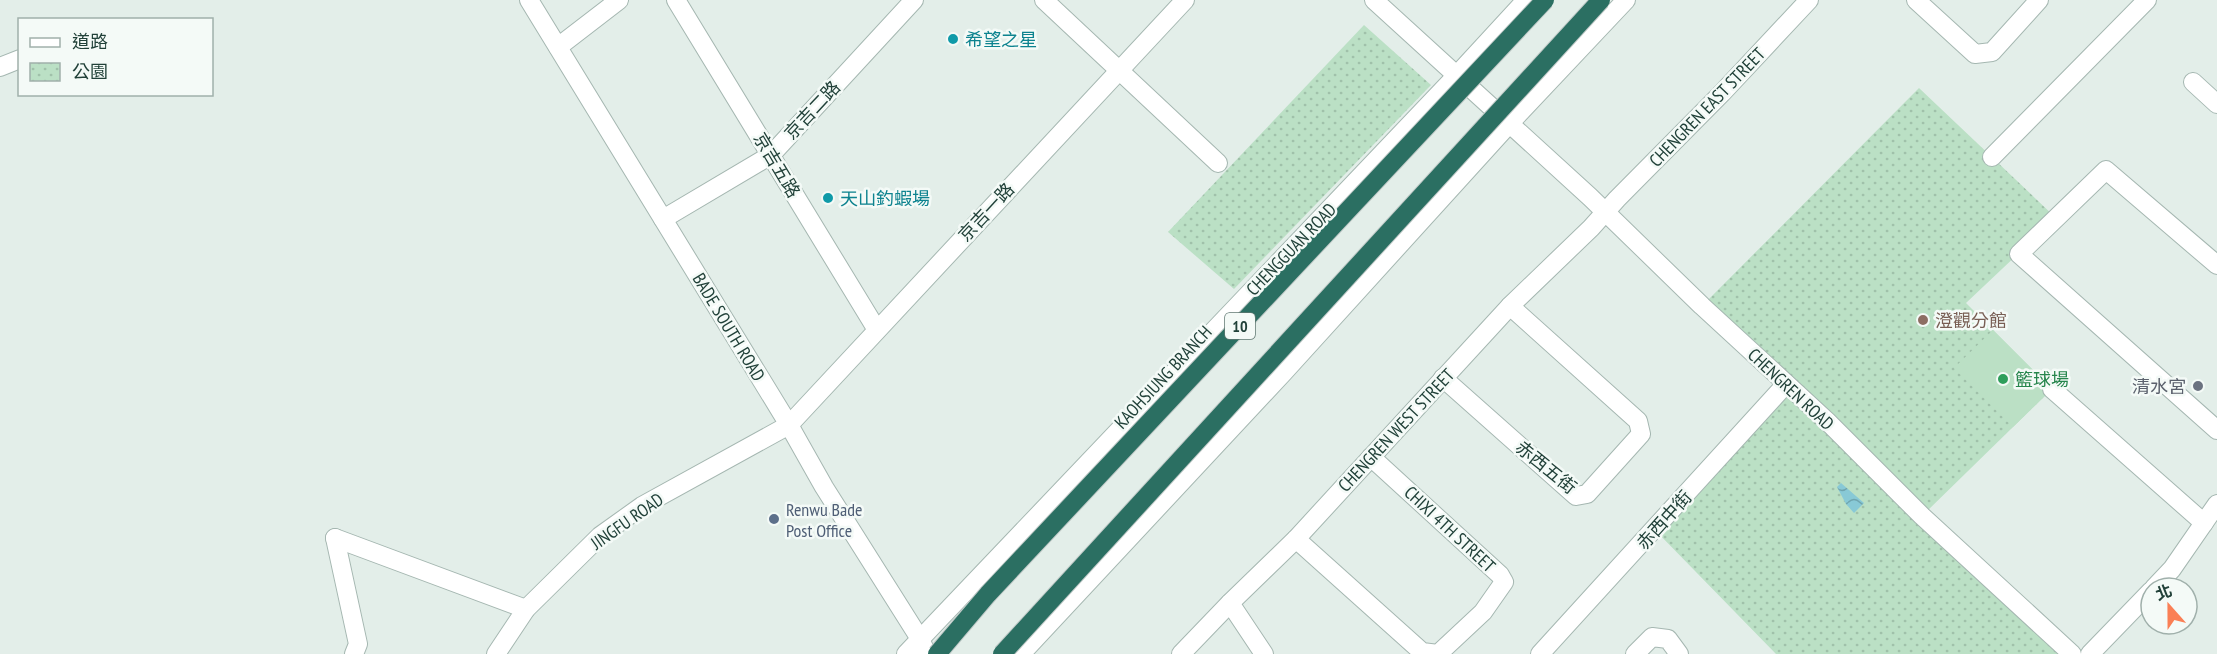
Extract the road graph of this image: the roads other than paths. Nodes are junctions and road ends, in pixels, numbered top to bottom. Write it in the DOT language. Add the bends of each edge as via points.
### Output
graph roads {
  1 [pos="529,0"];
  2 [pos="619,0"];
  3 [pos="676,0"];
  4 [pos="914,0"];
  5 [pos="1044,0"];
  6 [pos="1185,0"];
  7 [pos="1374,0"];
  8 [pos="1526,0"];
  9 [pos="1545,0"];
  10 [pos="1601,0"];
  11 [pos="1626,0"];
  12 [pos="1809,0"];
  13 [pos="1916,0"];
  14 [pos="2039,0"];
  15 [pos="2147,0"];
  16 [pos="558,47"];
  17 [pos="18,60"];
  18 [pos="0,67"];
  19 [pos="1119,70"];
  20 [pos="1457,75"];
  21 [pos="2193,82"];
  22 [pos="2217,104"];
  23 [pos="1510,123"];
  24 [pos="771,155"];
  25 [pos="1992,157"];
  26 [pos="1218,163"];
  27 [pos="1604,213"];
  28 [pos="663,219"];
  29 [pos="2217,265"];
  30 [pos="1510,306"];
  31 [pos="877,330"];
  32 [pos="1443,378"];
  33 [pos="1786,384"];
  34 [pos="2052,389"];
  35 [pos="789,425"];
  36 [pos="2217,430"];
  37 [pos="1371,457"];
  38 [pos="2217,504"];
  39 [pos="2204,523"];
  40 [pos="1296,539"];
  41 [pos="2165,576"];
  42 [pos="1230,603"];
  43 [pos="2139,603"];
  44 [pos="526,609"];
  45 [pos="923,646"];
  46 [pos="354,654"];
  47 [pos="496,654"];
  48 [pos="906,654"];
  49 [pos="937,654"];
  50 [pos="1002,654"];
  51 [pos="1021,654"];
  52 [pos="1181,654"];
  53 [pos="1264,654"];
  54 [pos="1540,654"];
  55 [pos="1635,654"];
  56 [pos="1679,654"];
  57 [pos="2072,654"];
  58 [pos="2090,654"];
  1 -- 16 [label="street, BADE SOUTH ROAD"];
  2 -- 16 [label="street"];
  3 -- 24 [label="street, 京吉五路"];
  4 -- 24 [label="street, 京吉二路"];
  5 -- 19 [label="street"];
  6 -- 19 [label="street, 京吉一路"];
  7 -- 20 [label="street, CHENGREN ROAD"];
  8 -- 20 [label="street, CHENGGUAN ROAD"];
  9 -- 49 [label="highway, KAOHSIUNG BRANCH / 10, bridge" via="997,585"];
  10 -- 50 [label="highway, 10, bridge"];
  11 -- 23 [label="street"];
  12 -- 27 [label="street, CHENGREN EAST STREET"];
  13 -- 14 [label="street" via="1975,54 1992,52"];
  15 -- 25 [label="street"];
  16 -- 28 [label="street, BADE SOUTH ROAD"];
  17 -- 18 [label="street"];
  19 -- 26 [label="street"];
  19 -- 31 [label="street, 京吉一路"];
  20 -- 23 [label="street, CHENGREN ROAD"];
  20 -- 45 [label="street, CHENGGUAN ROAD"];
  21 -- 22 [label="street"];
  23 -- 27 [label="street, CHENGREN ROAD"];
  23 -- 51 [label="street"];
  24 -- 28 [label="street, 京吉二路"];
  24 -- 31 [label="street, 京吉五路"];
  27 -- 30 [label="street, CHENGREN WEST STREET"];
  27 -- 33 [label="street, CHENGREN ROAD"];
  28 -- 35 [label="street, BADE SOUTH ROAD"];
  29 -- 36 [label="street" via="2106,170 2019,254"];
  30 -- 32 [label="street, CHENGREN WEST STREET"];
  30 -- 32 [label="street, 赤西五街" via="1638,421 1641,434 1587,494 1576,496"];
  31 -- 35 [label="street, 京吉一路"];
  32 -- 37 [label="street, CHENGREN WEST STREET"];
  33 -- 54 [label="street, 赤西中街"];
  33 -- 57 [label="street, CHENGREN ROAD"];
  34 -- 39 [label="street"];
  35 -- 44 [label="street, JINGFU ROAD" via="642,506 600,536"];
  35 -- 45 [label="street, BADE SOUTH ROAD"];
  37 -- 40 [label="street, CHENGREN WEST STREET"];
  37 -- 40 [label="street, CHIXI 4TH STREET" via="1500,575 1504,582 1483,612 1438,654 1422,652"];
  38 -- 39 [label="street"];
  39 -- 41 [label="street"];
  40 -- 42 [label="street, CHENGREN WEST STREET"];
  42 -- 52 [label="street, CHENGREN WEST STREET"];
  42 -- 53 [label="street"];
  43 -- 58 [label="street"];
  44 -- 46 [label="street" via="335,538 357,644"];
  44 -- 47 [label="street, JINGFU ROAD"];
  45 -- 48 [label="street, CHENGGUAN ROAD"];
  55 -- 56 [label="street" via="1652,638 1668,639"];
}
